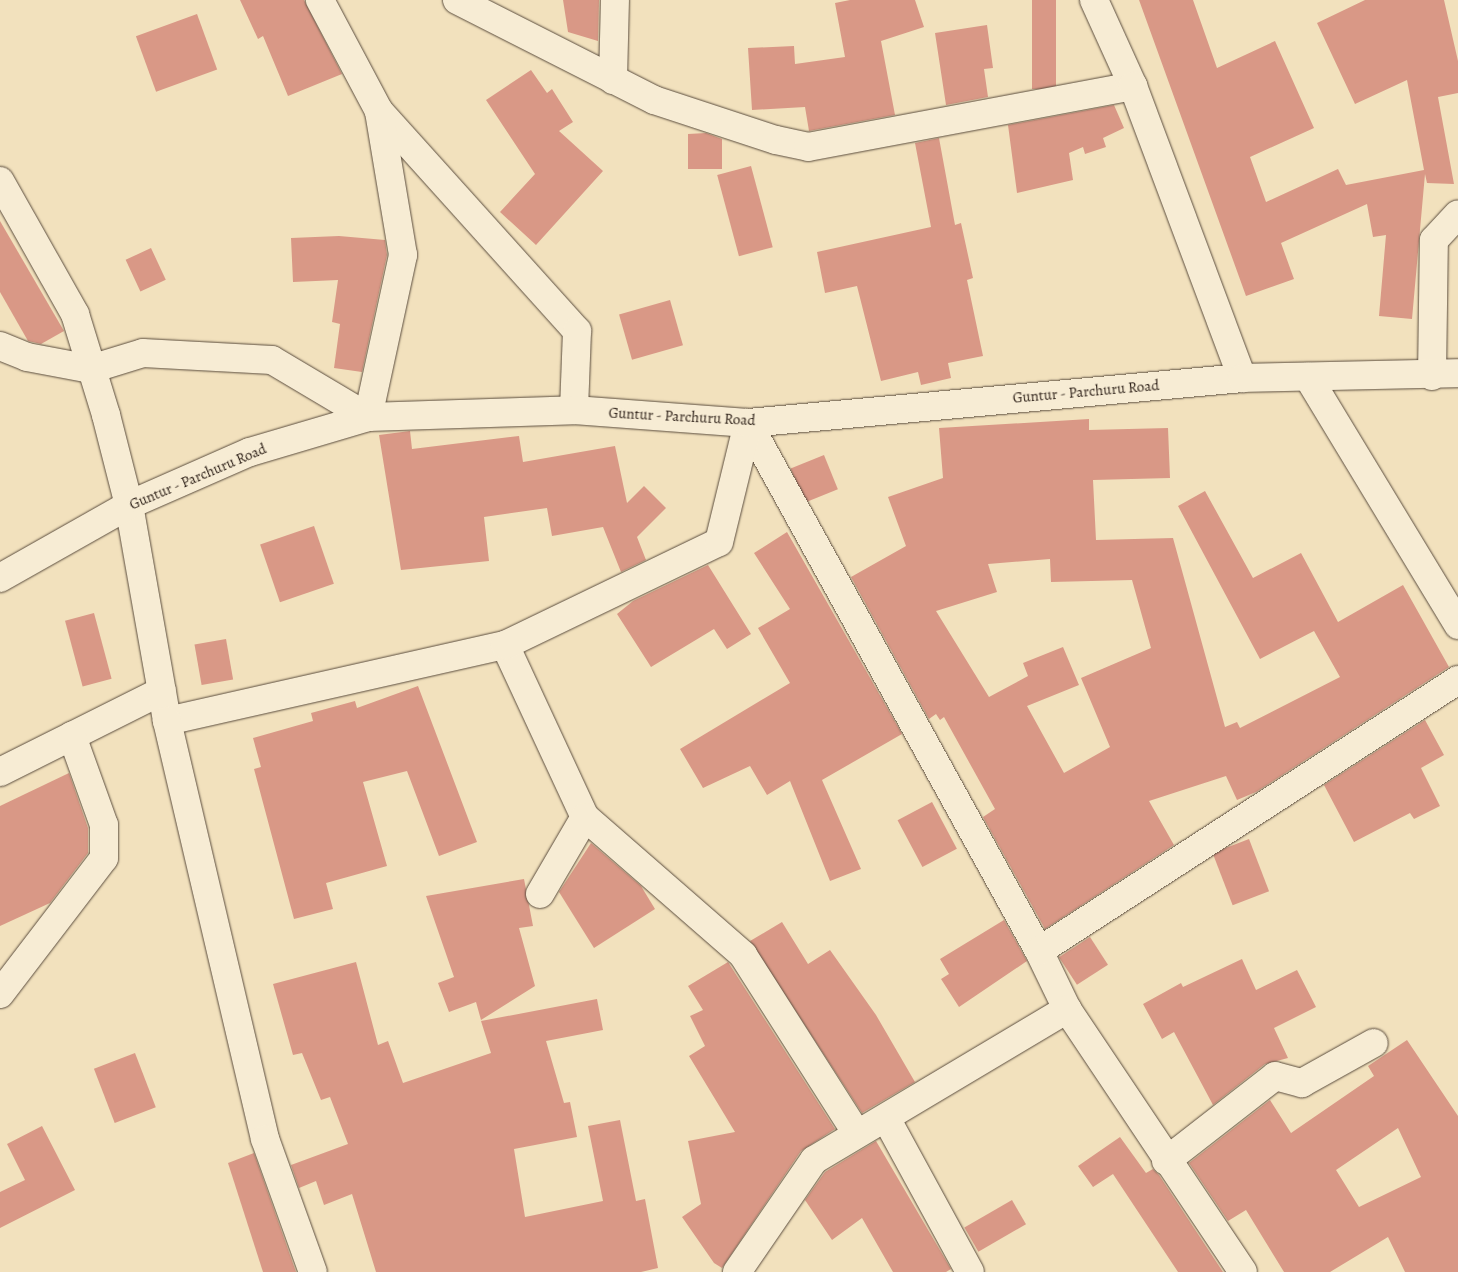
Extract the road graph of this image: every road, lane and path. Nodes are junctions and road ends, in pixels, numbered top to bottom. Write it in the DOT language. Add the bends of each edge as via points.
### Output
graph roads {
  1 [pos="320,0"];
  2 [pos="457,0"];
  3 [pos="615,0"];
  4 [pos="1094,0"];
  5 [pos="613,80"];
  6 [pos="1133,86"];
  7 [pos="379,111"];
  8 [pos="0,182"];
  9 [pos="1458,214"];
  10 [pos="0,346"];
  11 [pos="91,369"];
  12 [pos="1445,374"];
  13 [pos="1308,377"];
  14 [pos="1242,378"];
  15 [pos="574,410"];
  16 [pos="368,417"];
  17 [pos="748,423"];
  18 [pos="128,505"];
  19 [pos="0,578"];
  20 [pos="1458,625"];
  21 [pos="505,645"];
  22 [pos="1458,680"];
  23 [pos="162,691"];
  24 [pos="167,721"];
  25 [pos="72,736"];
  26 [pos="0,772"];
  27 [pos="585,817"];
  28 [pos="540,894"];
  29 [pos="1039,951"];
  30 [pos="0,994"];
  31 [pos="1067,1009"];
  32 [pos="1374,1043"];
  33 [pos="886,1118"];
  34 [pos="856,1134"];
  35 [pos="1166,1160"];
  36 [pos="313,1272"];
  37 [pos="737,1272"];
  38 [pos="970,1272"];
  39 [pos="1243,1272"];
  1 -- 7 [label="street"];
  2 -- 5 [label="street"];
  3 -- 5 [label="street"];
  4 -- 6 [label="street"];
  5 -- 6 [label="street" via="678,108 808,147"];
  6 -- 14 [label="street"];
  7 -- 15 [label="street" via="577,331"];
  7 -- 16 [label="street" via="403,255"];
  8 -- 11 [label="street" via="63,289 80,326"];
  9 -- 12 [label="street" via="1434,240"];
  10 -- 11 [label="street" via="27,357"];
  11 -- 16 [label="street" via="143,353 272,360"];
  11 -- 18 [label="street"];
  12 -- 13 [label="street, Guntur - Parchuru Road"];
  13 -- 14 [label="street, Guntur - Parchuru Road"];
  13 -- 20 [label="street"];
  14 -- 17 [label="street, Guntur - Parchuru Road"];
  15 -- 16 [label="street, Guntur - Parchuru Road"];
  15 -- 17 [label="street, Guntur - Parchuru Road"];
  16 -- 18 [label="street, Guntur - Parchuru Road" via="250,452"];
  17 -- 21 [label="street" via="719,542"];
  17 -- 29 [label="street"];
  18 -- 19 [label="street, Guntur - Parchuru Road"];
  18 -- 23 [label="street"];
  21 -- 24 [label="street"];
  21 -- 27 [label="street"];
  22 -- 29 [label="street"];
  23 -- 24 [label="street"];
  23 -- 25 [label="street"];
  24 -- 36 [label="street" via="265,1139"];
  25 -- 26 [label="street"];
  25 -- 30 [label="street" via="104,825 104,858"];
  27 -- 28 [label="street"];
  27 -- 34 [label="street" via="743,955"];
  29 -- 31 [label="street"];
  31 -- 33 [label="street"];
  31 -- 35 [label="street"];
  32 -- 35 [label="street" via="1302,1084 1274,1076"];
  33 -- 34 [label="street"];
  33 -- 38 [label="street"];
  34 -- 37 [label="street" via="814,1160"];
  35 -- 39 [label="street"];
}
